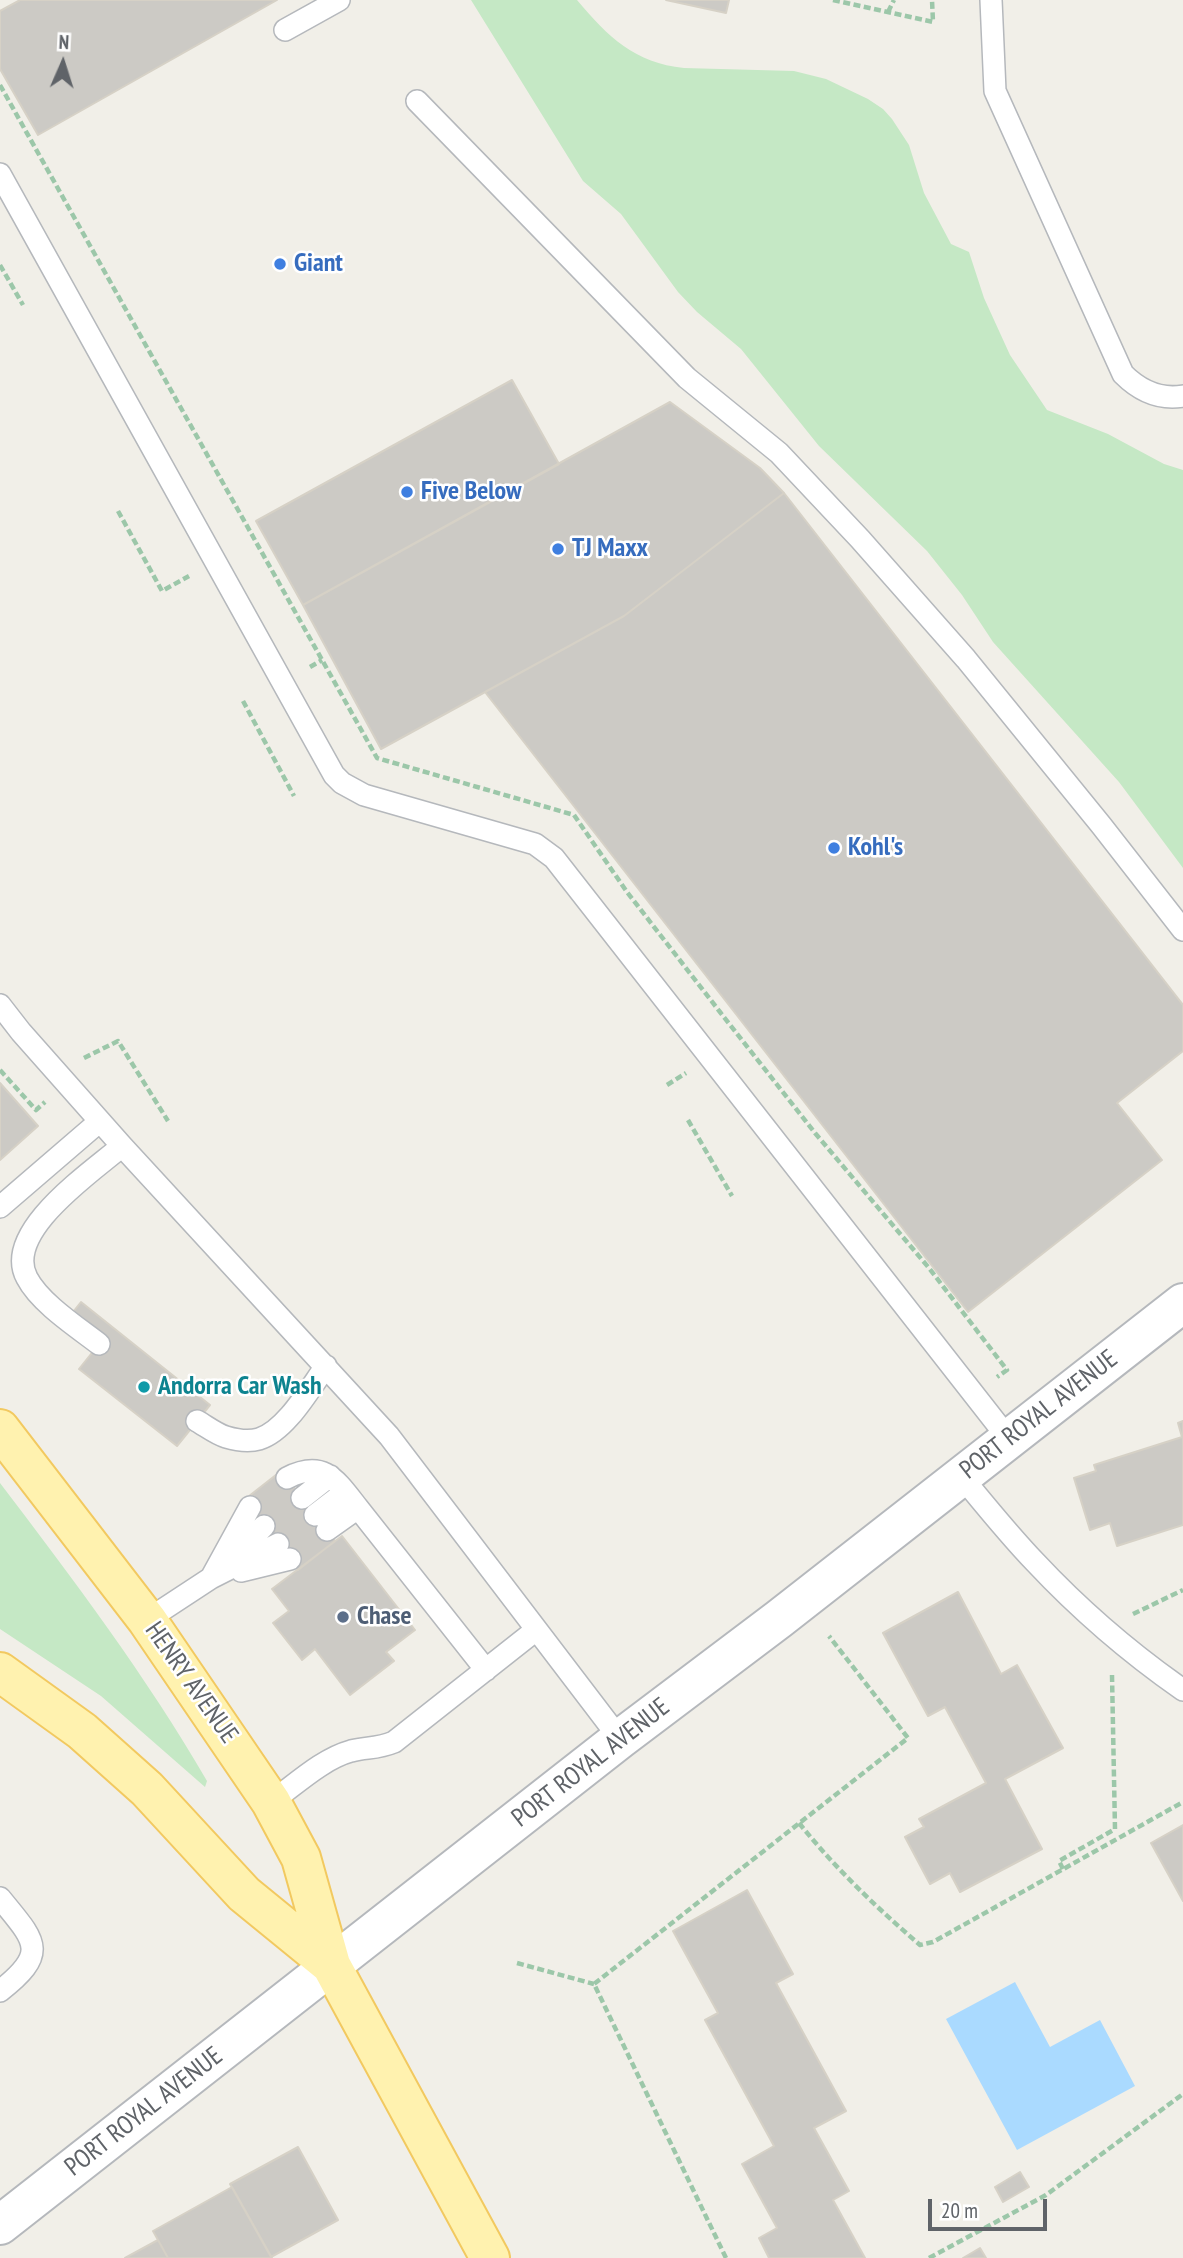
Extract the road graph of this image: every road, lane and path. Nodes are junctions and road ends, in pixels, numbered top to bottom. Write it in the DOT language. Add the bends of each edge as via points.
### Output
graph roads {
  1 [pos="339,0"];
  2 [pos="833,0"];
  3 [pos="894,0"];
  4 [pos="932,0"];
  5 [pos="991,0"];
  6 [pos="888,12"];
  7 [pos="285,30"];
  8 [pos="0,85"];
  9 [pos="417,101"];
  10 [pos="0,174"];
  11 [pos="0,265"];
  12 [pos="23,305"];
  13 [pos="1183,396"];
  14 [pos="118,511"];
  15 [pos="214,562"];
  16 [pos="322,660"];
  17 [pos="310,667"];
  18 [pos="243,701"];
  19 [pos="294,796"];
  20 [pos="1183,930"];
  21 [pos="0,1005"];
  22 [pos="76,1062"];
  23 [pos="0,1070"];
  24 [pos="686,1073"];
  25 [pos="667,1085"];
  26 [pos="51,1096"];
  27 [pos="688,1120"];
  28 [pos="100,1121"];
  29 [pos="168,1121"];
  30 [pos="122,1146"];
  31 [pos="732,1196"];
  32 [pos="0,1208"];
  33 [pos="1183,1303"];
  34 [pos="99,1344"];
  35 [pos="326,1366"];
  36 [pos="974,1395"];
  37 [pos="197,1421"];
  38 [pos="0,1429"];
  39 [pos="1008,1438"];
  40 [pos="330,1476"];
  41 [pos="961,1476"];
  42 [pos="287,1478"];
  43 [pos="302,1497"];
  44 [pos="351,1500"];
  45 [pos="250,1507"];
  46 [pos="321,1522"];
  47 [pos="264,1526"];
  48 [pos="284,1552"];
  49 [pos="211,1578"];
  50 [pos="1183,1590"];
  51 [pos="1130,1616"];
  52 [pos="147,1620"];
  53 [pos="536,1630"];
  54 [pos="829,1636"];
  55 [pos="486,1670"];
  56 [pos="1112,1670"];
  57 [pos="0,1672"];
  58 [pos="1183,1689"];
  59 [pos="620,1739"];
  60 [pos="271,1802"];
  61 [pos="1183,1802"];
  62 [pos="799,1824"];
  63 [pos="1115,1829"];
  64 [pos="1120,1838"];
  65 [pos="1063,1870"];
  66 [pos="0,1898"];
  67 [pos="517,1963"];
  68 [pos="331,1965"];
  69 [pos="594,1984"];
  70 [pos="0,1992"];
  71 [pos="1183,2094"];
  72 [pos="0,2225"];
  73 [pos="490,2258"];
  74 [pos="726,2258"];
  75 [pos="929,2258"];
  1 -- 7 [label="lane"];
  2 -- 6 [label="path"];
  3 -- 6 [label="path"];
  4 -- 6 [label="path" via="933,22"];
  5 -- 13 [label="lane" via="995,91 1123,374 1136,387 1155,394"];
  8 -- 16 [label="path"];
  9 -- 20 [label="lane" via="687,378 779,453 860,539 966,659"];
  10 -- 15 [label="lane"];
  11 -- 12 [label="path"];
  14 -- 15 [label="path" via="162,591"];
  15 -- 36 [label="lane" via="334,775 364,795 535,844 554,858"];
  16 -- 17 [label="path"];
  16 -- 36 [label="path" via="377,758 575,816 627,892 1007,1370"];
  18 -- 19 [label="path"];
  21 -- 28 [label="lane"];
  22 -- 29 [label="path" via="118,1041"];
  23 -- 26 [label="path" via="36,1110"];
  24 -- 25 [label="path"];
  27 -- 31 [label="path"];
  28 -- 30 [label="lane"];
  28 -- 32 [label="lane"];
  30 -- 34 [label="lane" via="49,1209 24,1245 26,1277 37,1292"];
  30 -- 35 [label="lane"];
  33 -- 39 [label="street, PORT ROYAL AVENUE"];
  35 -- 37 [label="lane" via="277,1428 260,1439 224,1436"];
  35 -- 53 [label="lane" via="389,1436"];
  36 -- 39 [label="lane"];
  38 -- 52 [label="main road, HENRY AVENUE"];
  39 -- 41 [label="street, PORT ROYAL AVENUE"];
  40 -- 42 [label="lane" via="312,1469"];
  40 -- 43 [label="lane"];
  40 -- 44 [label="lane"];
  41 -- 58 [label="lane" via="1045,1572 1101,1625"];
  41 -- 59 [label="street, PORT ROYAL AVENUE"];
  44 -- 46 [label="lane"];
  44 -- 55 [label="lane"];
  45 -- 49 [label="lane"];
  47 -- 49 [label="lane"];
  48 -- 49 [label="lane"];
  49 -- 52 [label="lane"];
  50 -- 51 [label="path"];
  52 -- 60 [label="main road, HENRY AVENUE"];
  53 -- 55 [label="lane"];
  53 -- 59 [label="lane"];
  54 -- 62 [label="path" via="908,1738"];
  55 -- 60 [label="lane" via="394,1742 332,1759"];
  56 -- 63 [label="path"];
  57 -- 68 [label="main road, HENRY AVENUE" via="82,1731 146,1788 244,1894"];
  59 -- 68 [label="street, PORT ROYAL AVENUE"];
  60 -- 68 [label="main road, HENRY AVENUE" via="300,1858"];
  61 -- 64 [label="path"];
  62 -- 65 [label="path" via="831,1863 920,1945"];
  62 -- 69 [label="path"];
  63 -- 64 [label="path"];
  63 -- 65 [label="path" via="1059,1861"];
  64 -- 65 [label="path"];
  66 -- 70 [label="lane" via="31,1937 33,1952 28,1966"];
  67 -- 69 [label="path"];
  68 -- 72 [label="street, PORT ROYAL AVENUE"];
  68 -- 73 [label="main road, HENRY AVENUE"];
  69 -- 74 [label="path"];
  71 -- 75 [label="path" via="1046,2195"];
}
